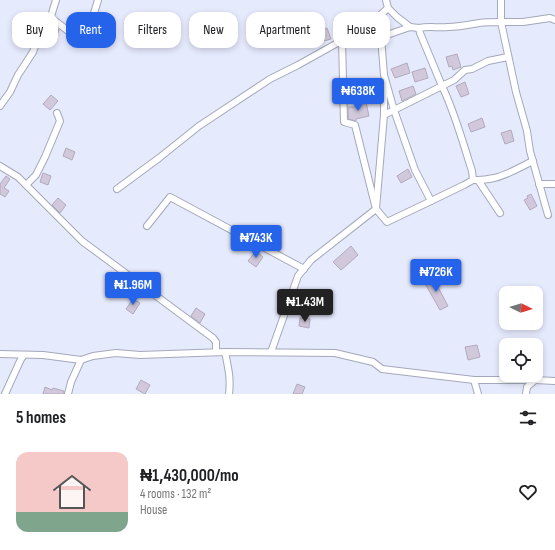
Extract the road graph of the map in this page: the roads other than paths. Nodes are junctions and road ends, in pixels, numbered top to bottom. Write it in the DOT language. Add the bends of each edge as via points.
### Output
graph roads {
  1 [pos="56,0"];
  2 [pos="98,0"];
  3 [pos="386,0"];
  4 [pos="501,0"];
  5 [pos="388,8"];
  6 [pos="52,12"];
  7 [pos="384,12"];
  8 [pos="555,20"];
  9 [pos="501,22"];
  10 [pos="58,23"];
  11 [pos="410,27"];
  12 [pos="419,28"];
  13 [pos="390,34"];
  14 [pos="333,45"];
  15 [pos="35,48"];
  16 [pos="342,48"];
  17 [pos="382,48"];
  18 [pos="508,57"];
  19 [pos="384,75"];
  20 [pos="442,86"];
  21 [pos="0,106"];
  22 [pos="394,110"];
  23 [pos="57,114"];
  24 [pos="384,114"];
  25 [pos="533,161"];
  26 [pos="0,166"];
  27 [pos="476,180"];
  28 [pos="539,184"];
  29 [pos="555,184"];
  30 [pos="26,185"];
  31 [pos="117,189"];
  32 [pos="431,201"];
  33 [pos="376,209"];
  34 [pos="500,213"];
  35 [pos="548,214"];
  36 [pos="147,226"];
  37 [pos="304,269"];
  38 [pos="216,352"];
  39 [pos="225,352"];
  40 [pos="271,352"];
  41 [pos="0,354"];
  42 [pos="24,355"];
  43 [pos="81,360"];
  44 [pos="474,380"];
  45 [pos="499,380"];
  46 [pos="543,380"];
  47 [pos="555,381"];
  48 [pos="533,382"];
  49 [pos="5,394"];
  50 [pos="68,394"];
  51 [pos="229,394"];
  52 [pos="478,394"];
  53 [pos="526,394"];
  1 -- 6 [label="street"];
  2 -- 10 [label="street" via="84,39 76,37"];
  3 -- 5 [label="street"];
  4 -- 9 [label="street"];
  5 -- 7 [label="street"];
  5 -- 11 [label="street"];
  8 -- 9 [label="street" via="550,18"];
  9 -- 12 [label="street"];
  9 -- 18 [label="street"];
  11 -- 12 [label="street"];
  11 -- 13 [label="street"];
  12 -- 20 [label="street"];
  14 -- 31 [label="street" via="270,79 199,126"];
  15 -- 21 [label="street"];
  16 -- 33 [label="street" via="344,122 355,126"];
  17 -- 19 [label="street"];
  18 -- 20 [label="street" via="465,70"];
  18 -- 25 [label="street"];
  19 -- 22 [label="street"];
  19 -- 24 [label="street"];
  20 -- 22 [label="street"];
  20 -- 27 [label="street"];
  22 -- 24 [label="street"];
  22 -- 32 [label="street" via="416,170"];
  23 -- 30 [label="street" via="60,121 45,157 36,175"];
  24 -- 33 [label="street"];
  25 -- 27 [label="street" via="494,178"];
  25 -- 28 [label="street"];
  26 -- 30 [label="street"];
  27 -- 32 [label="street"];
  27 -- 34 [label="street"];
  28 -- 29 [label="street"];
  28 -- 35 [label="street"];
  30 -- 38 [label="street" via="82,241 213,338 216,342"];
  32 -- 33 [label="street" via="387,222"];
  33 -- 37 [label="street" via="311,260"];
  36 -- 37 [label="street" via="170,197"];
  37 -- 40 [label="street" via="298,276"];
  38 -- 39 [label="street"];
  38 -- 43 [label="street" via="140,355 116,353"];
  39 -- 40 [label="street"];
  39 -- 51 [label="street" via="231,383"];
  40 -- 44 [label="street" via="335,353 373,362 382,369"];
  41 -- 42 [label="street"];
  42 -- 43 [label="street"];
  42 -- 49 [label="street"];
  43 -- 50 [label="street"];
  44 -- 45 [label="street"];
  44 -- 52 [label="street"];
  46 -- 47 [label="street"];
  48 -- 53 [label="street" via="527,387"];
}
